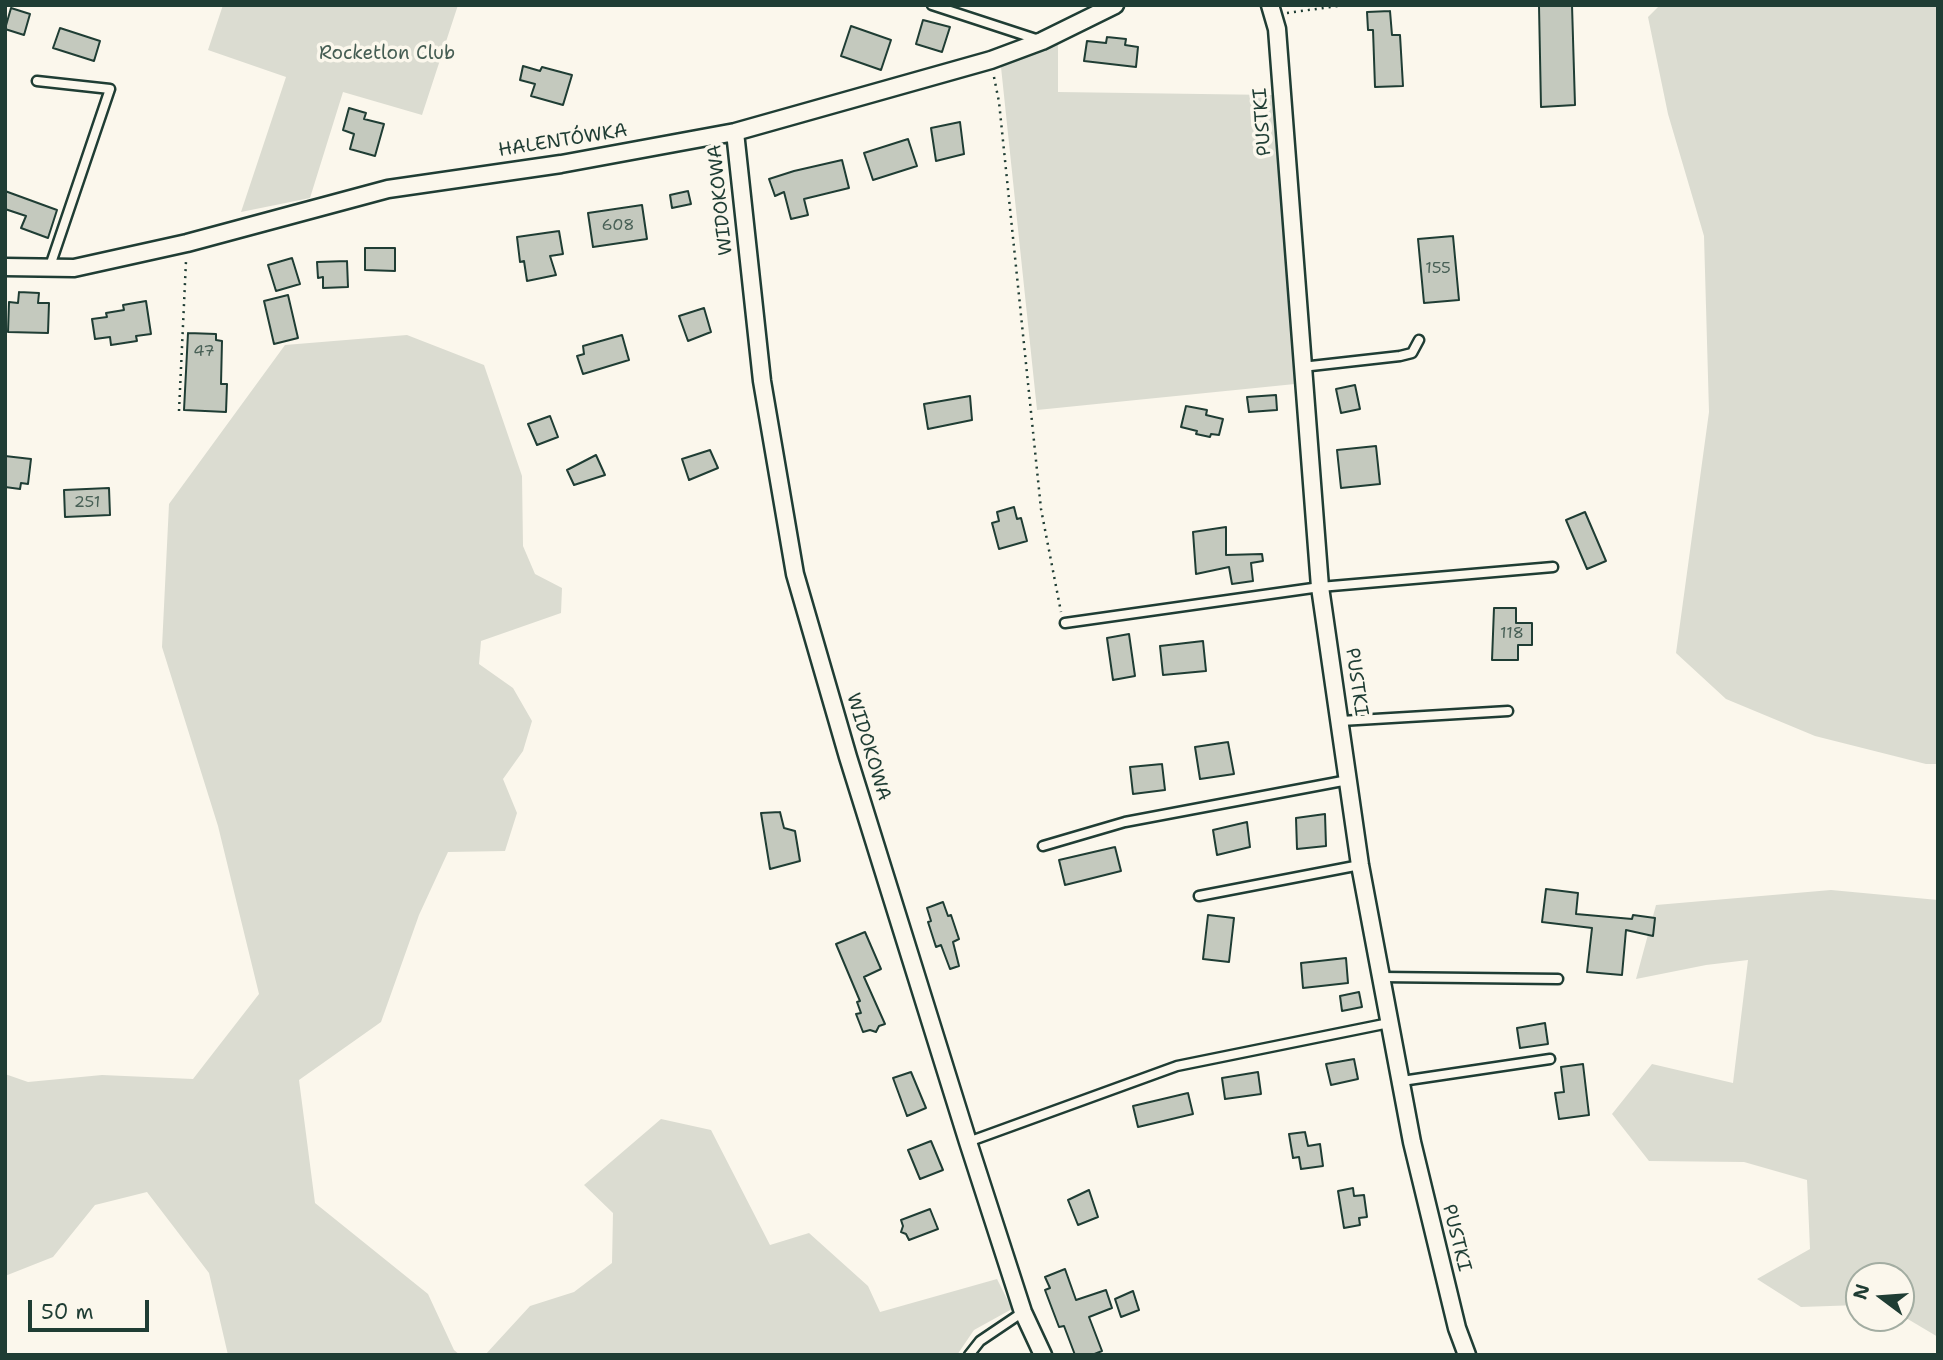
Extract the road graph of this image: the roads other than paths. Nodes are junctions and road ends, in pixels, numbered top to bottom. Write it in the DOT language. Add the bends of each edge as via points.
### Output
graph roads {
  1 [pos="932,5"];
  2 [pos="1115,5"];
  3 [pos="953,8"];
  4 [pos="1272,10"];
  5 [pos="1042,41"];
  6 [pos="37,81"];
  7 [pos="735,132"];
  8 [pos="5,267"];
  9 [pos="49,269"];
  10 [pos="1419,340"];
  11 [pos="1303,367"];
  12 [pos="1553,567"];
  13 [pos="1320,587"];
  14 [pos="1065,623"];
  15 [pos="1508,711"];
  16 [pos="1341,721"];
  17 [pos="1348,780"];
  18 [pos="1043,846"];
  19 [pos="1360,865"];
  20 [pos="1199,896"];
  21 [pos="1381,978"];
  22 [pos="1558,979"];
  23 [pos="1389,1023"];
  24 [pos="1550,1059"];
  25 [pos="1402,1081"];
  26 [pos="968,1142"];
  27 [pos="1023,1312"];
  28 [pos="968,1355"];
  29 [pos="1043,1355"];
  30 [pos="1467,1355"];
  1 -- 3 [label="lane"];
  2 -- 5 [label="street, HALENTÓWKA"];
  3 -- 5 [label="lane"];
  4 -- 11 [label="street, PUSTKI"];
  5 -- 7 [label="street, HALENTÓWKA" via="991,60"];
  6 -- 9 [label="lane" via="110,89"];
  7 -- 9 [label="street, HALENTÓWKA" via="388,189 187,243 74,268"];
  7 -- 26 [label="street, WIDOKOWA" via="762,381 795,574"];
  8 -- 9 [label="street, HALENTÓWKA"];
  10 -- 11 [label="lane" via="1412,353 1400,356"];
  11 -- 13 [label="street, PUSTKI"];
  12 -- 13 [label="lane"];
  13 -- 14 [label="lane"];
  13 -- 16 [label="street, PUSTKI"];
  15 -- 16 [label="lane"];
  16 -- 17 [label="street, PUSTKI"];
  17 -- 18 [label="lane" via="1125,822"];
  17 -- 19 [label="street, PUSTKI"];
  19 -- 20 [label="lane"];
  19 -- 21 [label="street, PUSTKI"];
  21 -- 22 [label="lane"];
  21 -- 23 [label="street, PUSTKI"];
  23 -- 25 [label="street, PUSTKI"];
  23 -- 26 [label="lane" via="1177,1066"];
  24 -- 25 [label="lane"];
  25 -- 30 [label="street, PUSTKI" via="1412,1142"];
  26 -- 27 [label="street, WIDOKOWA"];
  27 -- 28 [label="lane" via="980,1341"];
  27 -- 29 [label="street, WIDOKOWA"];
}
